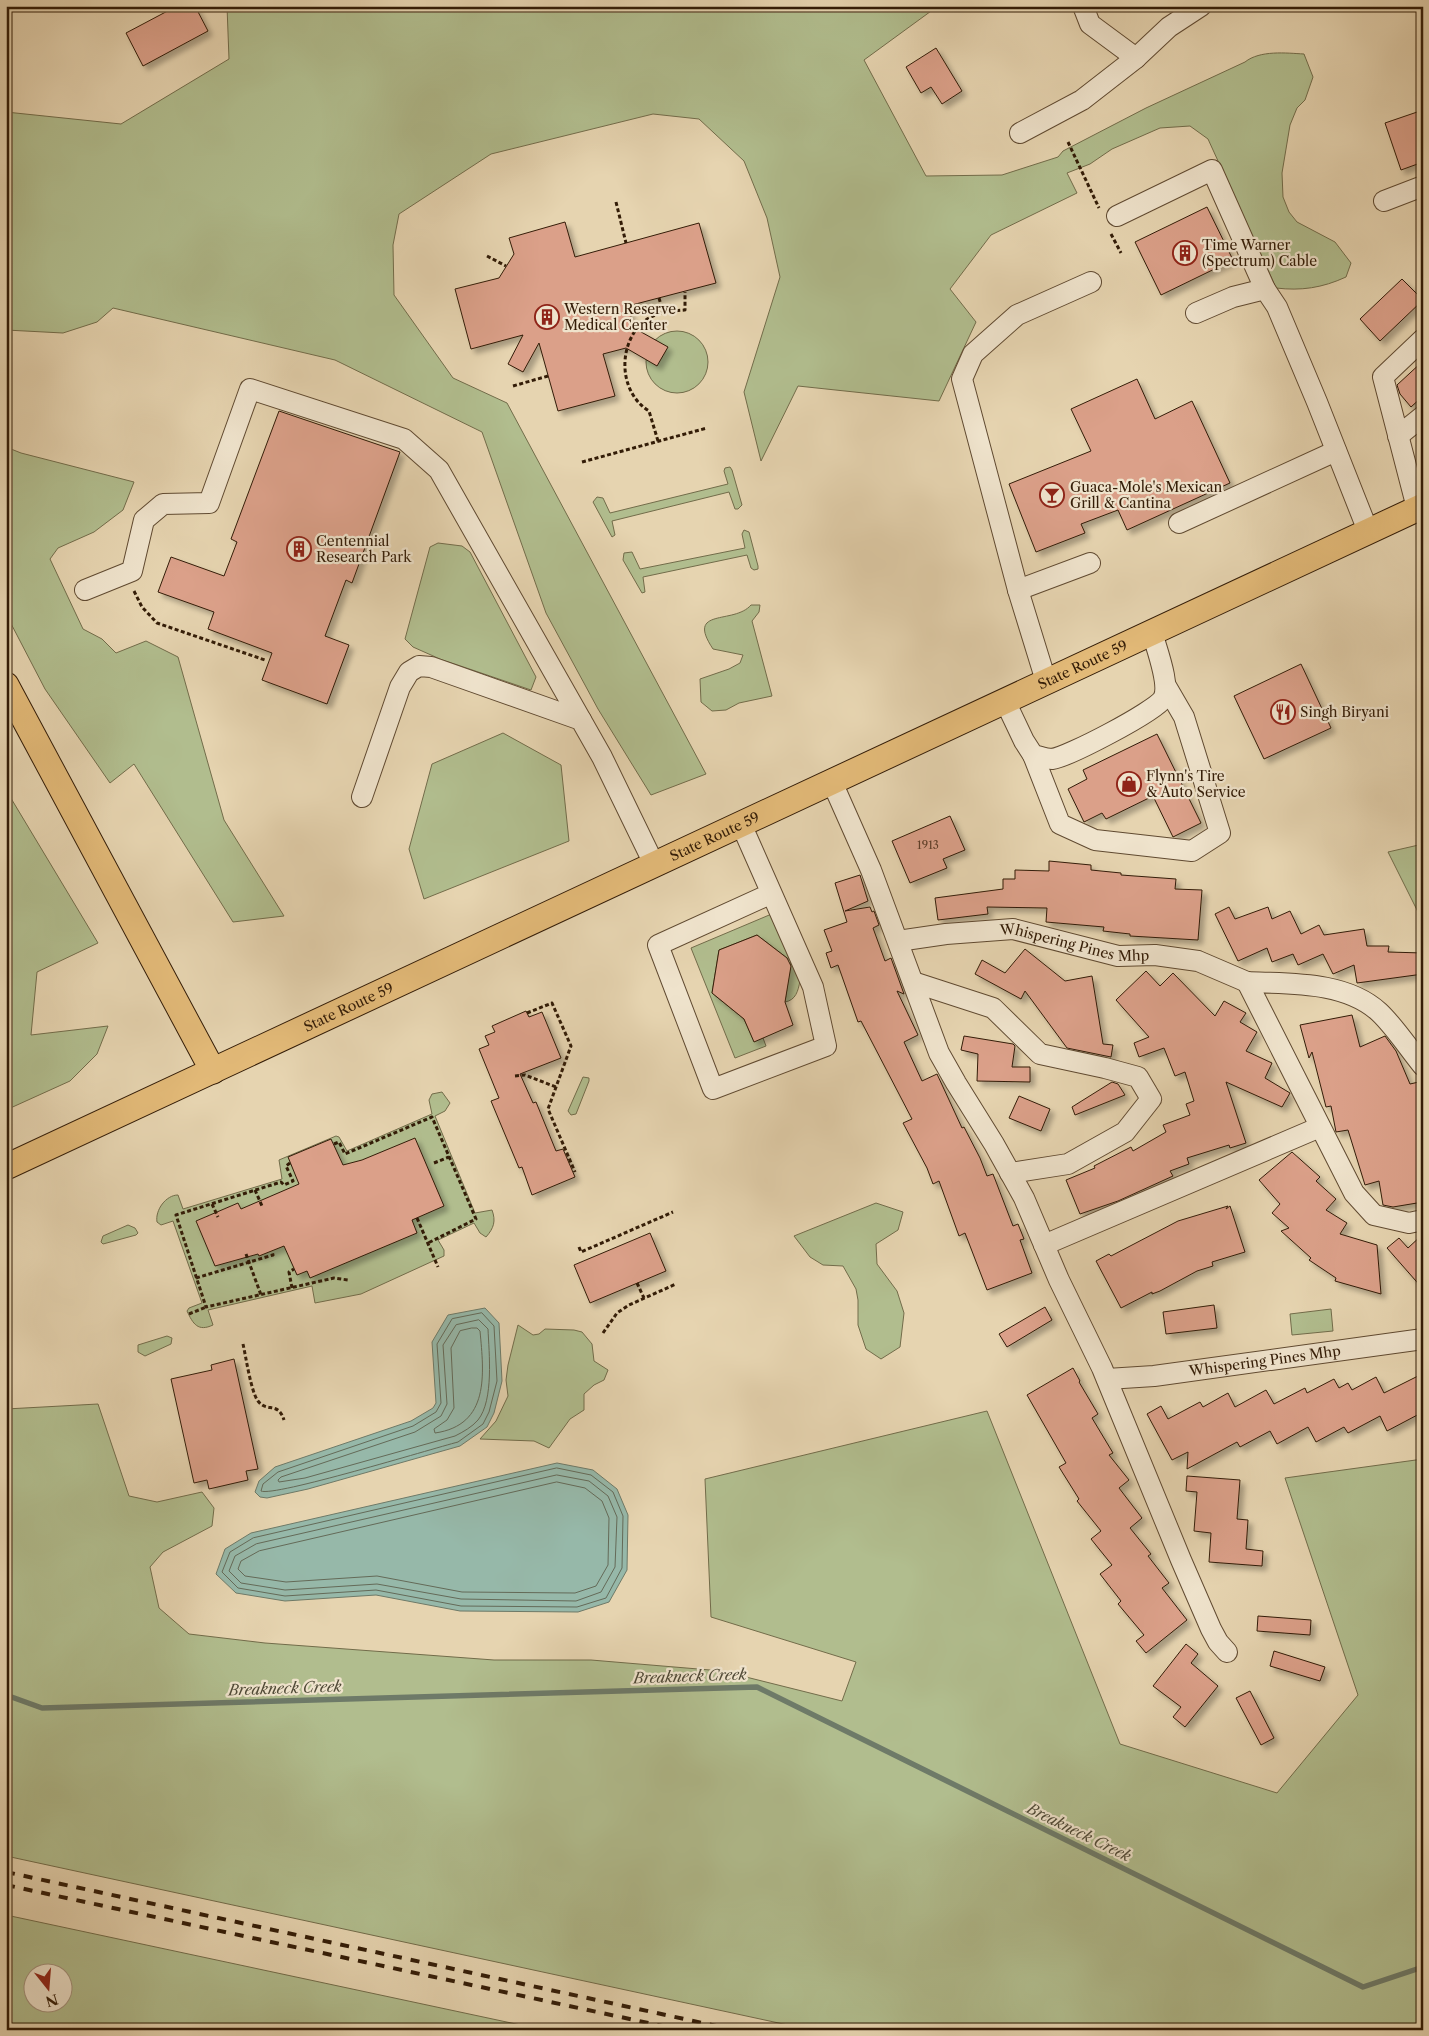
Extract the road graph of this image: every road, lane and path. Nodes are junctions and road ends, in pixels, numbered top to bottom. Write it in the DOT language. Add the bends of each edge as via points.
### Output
graph roads {
  1 [pos="1083,6"];
  2 [pos="1188,10"];
  3 [pos="1136,58"];
  4 [pos="1020,133"];
  5 [pos="1068,142"];
  6 [pos="1423,186"];
  7 [pos="1384,201"];
  8 [pos="616,202"];
  9 [pos="1109,218"];
  10 [pos="626,244"];
  11 [pos="1121,253"];
  12 [pos="487,256"];
  13 [pos="506,266"];
  14 [pos="1091,282"];
  15 [pos="1265,289"];
  16 [pos="685,292"];
  17 [pos="659,298"];
  18 [pos="663,312"];
  19 [pos="1196,313"];
  20 [pos="1423,339"];
  21 [pos="548,376"];
  22 [pos="513,386"];
  23 [pos="1423,416"];
  24 [pos="707,428"];
  25 [pos="1398,436"];
  26 [pos="658,441"];
  27 [pos="1336,451"];
  28 [pos="582,462"];
  29 [pos="1420,507"];
  30 [pos="1179,523"];
  31 [pos="1368,531"];
  32 [pos="1090,563"];
  33 [pos="124,574"];
  34 [pos="85,590"];
  35 [pos="1018,590"];
  36 [pos="1152,632"];
  37 [pos="265,660"];
  38 [pos="1046,682"];
  39 [pos="6,685"];
  40 [pos="1166,686"];
  41 [pos="1004,701"];
  42 [pos="581,720"];
  43 [pos="1033,755"];
  44 [pos="832,782"];
  45 [pos="362,797"];
  46 [pos="741,824"];
  47 [pos="654,864"];
  48 [pos="770,894"];
  49 [pos="898,941"];
  50 [pos="914,982"];
  51 [pos="1246,982"];
  52 [pos="527,1014"];
  53 [pos="1423,1066"];
  54 [pos="213,1070"];
  55 [pos="515,1076"];
  56 [pos="556,1086"];
  57 [pos="1320,1127"];
  58 [pos="334,1144"];
  59 [pos="449,1157"];
  60 [pos="290,1163"];
  61 [pos="434,1163"];
  62 [pos="6,1167"];
  63 [pos="575,1172"];
  64 [pos="1010,1173"];
  65 [pos="255,1190"];
  66 [pos="212,1204"];
  67 [pos="262,1206"];
  68 [pos="673,1212"];
  69 [pos="218,1216"];
  70 [pos="417,1218"];
  71 [pos="1423,1220"];
  72 [pos="428,1243"];
  73 [pos="1044,1245"];
  74 [pos="579,1247"];
  75 [pos="272,1251"];
  76 [pos="246,1254"];
  77 [pos="249,1262"];
  78 [pos="438,1267"];
  79 [pos="294,1269"];
  80 [pos="196,1278"];
  81 [pos="348,1280"];
  82 [pos="637,1283"];
  83 [pos="676,1284"];
  84 [pos="292,1288"];
  85 [pos="261,1295"];
  86 [pos="644,1298"];
  87 [pos="206,1307"];
  88 [pos="189,1314"];
  89 [pos="603,1333"];
  90 [pos="1423,1339"];
  91 [pos="243,1344"];
  92 [pos="1106,1379"];
  93 [pos="284,1420"];
  94 [pos="1227,1652"];
  1 -- 3 [label="street" via="1090,24"];
  2 -- 3 [label="street"];
  3 -- 4 [label="street" via="1082,100"];
  5 -- 9 [label="path"];
  6 -- 7 [label="street"];
  8 -- 10 [label="path"];
  9 -- 11 [label="path"];
  9 -- 15 [label="street" via="1212,170"];
  12 -- 13 [label="path"];
  14 -- 35 [label="street" via="1017,315 973,354 962,379"];
  15 -- 19 [label="street" via="1233,297"];
  15 -- 27 [label="street" via="1277,307"];
  16 -- 18 [label="path" via="685,310"];
  17 -- 18 [label="path"];
  18 -- 26 [label="path" via="639,326 624,356 630,389 642,407 649,411"];
  20 -- 25 [label="street" via="1383,377"];
  21 -- 22 [label="path"];
  23 -- 25 [label="street"];
  24 -- 26 [label="path"];
  25 -- 29 [label="street"];
  26 -- 28 [label="path"];
  27 -- 30 [label="street"];
  27 -- 31 [label="street"];
  29 -- 31 [label="main road, State Route 59"];
  31 -- 36 [label="main road, State Route 59"];
  32 -- 35 [label="street"];
  33 -- 34 [label="street"];
  33 -- 37 [label="path" via="142,607 157,624"];
  33 -- 42 [label="street" via="132,571 144,520 163,504 209,503 250,389 404,439 439,470"];
  35 -- 38 [label="street"];
  36 -- 38 [label="main road, State Route 59"];
  36 -- 40 [label="street"];
  38 -- 41 [label="main road, State Route 59"];
  39 -- 54 [label="main road"];
  40 -- 43 [label="street" via="1163,699 1148,712 1088,744 1051,759"];
  40 -- 43 [label="street" via="1184,717 1220,834 1192,850 1095,840 1060,824"];
  41 -- 43 [label="street"];
  41 -- 44 [label="main road, State Route 59"];
  42 -- 45 [label="street" via="431,667 419,666 409,672 400,687"];
  42 -- 47 [label="street"];
  44 -- 46 [label="main road, State Route 59"];
  44 -- 49 [label="street"];
  46 -- 47 [label="main road, State Route 59"];
  46 -- 48 [label="street"];
  47 -- 54 [label="main road, State Route 59"];
  48 -- 48 [label="street" via="813,988 826,1046 713,1089 658,946"];
  49 -- 50 [label="street"];
  49 -- 51 [label="street, Whispering Pines Mhp" via="1012,929 1118,956 1198,961"];
  50 -- 64 [label="street" via="939,1053"];
  50 -- 64 [label="street" via="993,1008 1040,1054 1138,1077 1151,1100 1125,1132 1068,1164"];
  51 -- 53 [label="street, Whispering Pines Mhp" via="1319,986 1349,994 1379,1012"];
  51 -- 57 [label="street"];
  52 -- 56 [label="path" via="552,1003 571,1046"];
  54 -- 62 [label="main road, State Route 59"];
  55 -- 56 [label="path" via="525,1075"];
  56 -- 63 [label="path" via="548,1109"];
  57 -- 71 [label="street" via="1354,1193 1374,1215 1409,1223"];
  57 -- 73 [label="street"];
  58 -- 59 [label="path" via="339,1142 344,1154 432,1117"];
  59 -- 61 [label="path"];
  59 -- 72 [label="path" via="476,1219"];
  60 -- 65 [label="path" via="286,1166 293,1181 284,1186 281,1182"];
  64 -- 73 [label="street"];
  65 -- 66 [label="path"];
  65 -- 67 [label="path"];
  66 -- 69 [label="path"];
  66 -- 80 [label="path" via="176,1215"];
  68 -- 74 [label="path" via="618,1239 581,1252"];
  70 -- 72 [label="path"];
  72 -- 78 [label="path"];
  73 -- 92 [label="street"];
  75 -- 77 [label="path" via="273,1255"];
  76 -- 77 [label="path"];
  77 -- 80 [label="path"];
  77 -- 85 [label="path"];
  79 -- 84 [label="path" via="289,1272"];
  80 -- 87 [label="path"];
  81 -- 84 [label="path" via="334,1278"];
  82 -- 86 [label="path"];
  83 -- 86 [label="path"];
  84 -- 85 [label="path"];
  85 -- 87 [label="path"];
  86 -- 89 [label="path" via="617,1314"];
  87 -- 88 [label="path"];
  90 -- 92 [label="street, Whispering Pines Mhp" via="1154,1376"];
  91 -- 93 [label="path" via="256,1398 264,1406 277,1408"];
  92 -- 94 [label="street" via="1211,1629"];
}
